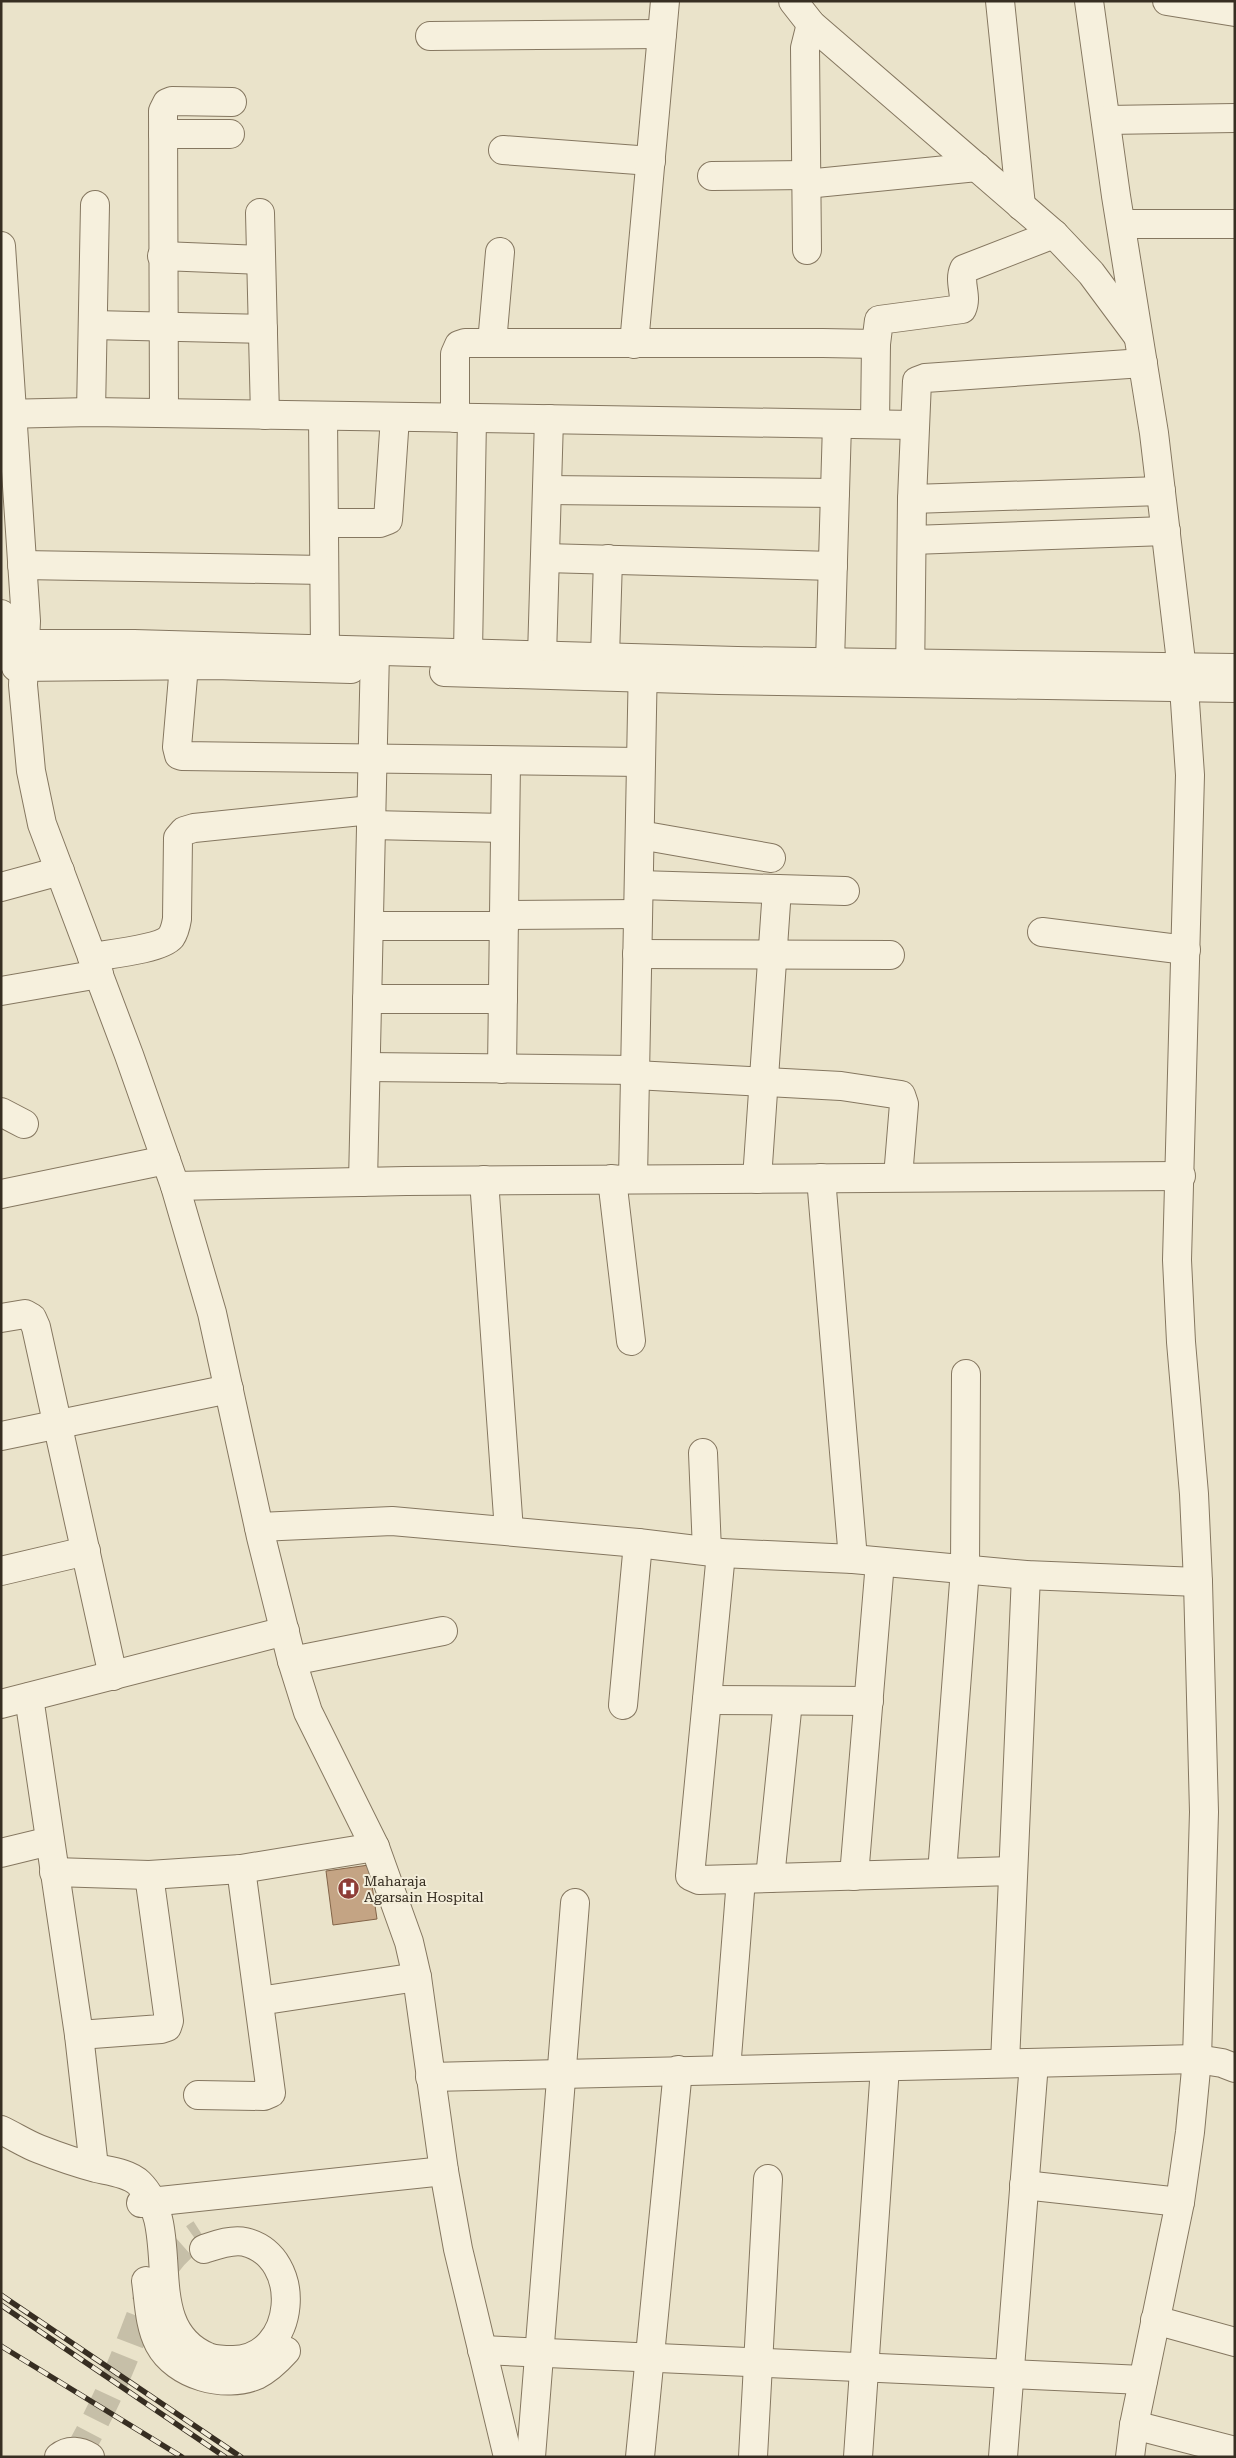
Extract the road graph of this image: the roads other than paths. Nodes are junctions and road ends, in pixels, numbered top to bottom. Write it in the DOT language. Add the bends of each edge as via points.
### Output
graph roads {
  1 [pos="665,1"];
  2 [pos="792,1"];
  3 [pos="1000,1"];
  4 [pos="1089,1"];
  5 [pos="1167,1"];
  6 [pos="1235,12"];
  7 [pos="811,24"];
  8 [pos="662,34"];
  9 [pos="430,36"];
  10 [pos="232,102"];
  11 [pos="1235,118"];
  12 [pos="1106,120"];
  13 [pos="163,134"];
  14 [pos="230,134"];
  15 [pos="503,150"];
  16 [pos="650,161"];
  17 [pos="977,167"];
  18 [pos="712,176"];
  19 [pos="806,180"];
  20 [pos="95,205"];
  21 [pos="1021,206"];
  22 [pos="260,212"];
  23 [pos="1121,224"];
  24 [pos="1235,224"];
  25 [pos="1054,234"];
  26 [pos="1,246"];
  27 [pos="807,250"];
  28 [pos="500,252"];
  29 [pos="162,256"];
  30 [pos="261,260"];
  31 [pos="93,325"];
  32 [pos="163,327"];
  33 [pos="263,329"];
  34 [pos="492,343"];
  35 [pos="634,344"];
  36 [pos="876,344"];
  37 [pos="1141,350"];
  38 [pos="92,412"];
  39 [pos="6,414"];
  40 [pos="164,414"];
  41 [pos="265,415"];
  42 [pos="323,416"];
  43 [pos="395,417"];
  44 [pos="463,418"];
  45 [pos="549,419"];
  46 [pos="837,424"];
  47 [pos="875,424"];
  48 [pos="914,425"];
  49 [pos="547,490"];
  50 [pos="1161,491"];
  51 [pos="835,493"];
  52 [pos="912,499"];
  53 [pos="324,523"];
  54 [pos="1166,531"];
  55 [pos="912,540"];
  56 [pos="545,558"];
  57 [pos="608,559"];
  58 [pos="22,565"];
  59 [pos="833,566"];
  60 [pos="324,570"];
  61 [pos="1,614"];
  62 [pos="325,649"];
  63 [pos="468,654"];
  64 [pos="542,656"];
  65 [pos="605,657"];
  66 [pos="375,660"];
  67 [pos="19,662"];
  68 [pos="830,662"];
  69 [pos="184,666"];
  70 [pos="643,668"];
  71 [pos="1235,668"];
  72 [pos="910,674"];
  73 [pos="1183,677"];
  74 [pos="1235,688"];
  75 [pos="373,759"];
  76 [pos="506,762"];
  77 [pos="641,762"];
  78 [pos="371,818"];
  79 [pos="505,828"];
  80 [pos="640,835"];
  81 [pos="772,858"];
  82 [pos="60,871"];
  83 [pos="639,885"];
  84 [pos="1,887"];
  85 [pos="777,889"];
  86 [pos="845,891"];
  87 [pos="638,914"];
  88 [pos="504,920"];
  89 [pos="369,926"];
  90 [pos="1042,932"];
  91 [pos="1186,950"];
  92 [pos="637,954"];
  93 [pos="773,955"];
  94 [pos="890,955"];
  95 [pos="96,966"];
  96 [pos="1,991"];
  97 [pos="367,999"];
  98 [pos="503,1000"];
  99 [pos="366,1067"];
  100 [pos="502,1069"];
  101 [pos="635,1073"];
  102 [pos="765,1081"];
  103 [pos="166,1160"];
  104 [pos="1181,1176"];
  105 [pos="758,1178"];
  106 [pos="821,1178"];
  107 [pos="898,1178"];
  108 [pos="623,1179"];
  109 [pos="484,1180"];
  110 [pos="363,1182"];
  111 [pos="175,1186"];
  112 [pos="1,1194"];
  113 [pos="1,1318"];
  114 [pos="631,1341"];
  115 [pos="966,1374"];
  116 [pos="229,1389"];
  117 [pos="57,1425"];
  118 [pos="1,1436"];
  119 [pos="703,1453"];
  120 [pos="259,1527"];
  121 [pos="509,1531"];
  122 [pos="638,1543"];
  123 [pos="86,1551"];
  124 [pos="714,1552"];
  125 [pos="853,1559"];
  126 [pos="880,1562"];
  127 [pos="965,1569"];
  128 [pos="1,1572"];
  129 [pos="1026,1575"];
  130 [pos="1198,1582"];
  131 [pos="285,1631"];
  132 [pos="443,1631"];
  133 [pos="292,1661"];
  134 [pos="112,1676"];
  135 [pos="29,1697"];
  136 [pos="707,1700"];
  137 [pos="788,1701"];
  138 [pos="869,1701"];
  139 [pos="1,1704"];
  140 [pos="623,1706"];
  141 [pos="50,1840"];
  142 [pos="375,1846"];
  143 [pos="1,1853"];
  144 [pos="240,1869"];
  145 [pos="1013,1871"];
  146 [pos="54,1872"];
  147 [pos="942,1873"];
  148 [pos="149,1875"];
  149 [pos="854,1876"];
  150 [pos="770,1878"];
  151 [pos="741,1879"];
  152 [pos="575,1903"];
  153 [pos="417,1977"];
  154 [pos="259,2002"];
  155 [pos="79,2035"];
  156 [pos="1197,2059"];
  157 [pos="1034,2063"];
  158 [pos="1005,2064"];
  159 [pos="885,2067"];
  160 [pos="1235,2068"];
  161 [pos="678,2070"];
  162 [pos="726,2070"];
  163 [pos="562,2073"];
  164 [pos="430,2077"];
  165 [pos="198,2095"];
  166 [pos="1,2130"];
  167 [pos="94,2167"];
  168 [pos="444,2171"];
  169 [pos="768,2179"];
  170 [pos="1024,2185"];
  171 [pos="146,2198"];
  172 [pos="1180,2202"];
  173 [pos="203,2241"];
  174 [pos="1155,2320"];
  175 [pos="1235,2342"];
  176 [pos="482,2350"];
  177 [pos="540,2352"];
  178 [pos="650,2357"];
  179 [pos="758,2362"];
  180 [pos="864,2367"];
  181 [pos="1011,2374"];
  182 [pos="1143,2380"];
  183 [pos="1134,2425"];
  184 [pos="1235,2451"];
  185 [pos="58,2457"];
  186 [pos="90,2457"];
  187 [pos="508,2457"];
  188 [pos="531,2457"];
  189 [pos="640,2457"];
  190 [pos="753,2457"];
  191 [pos="858,2457"];
  192 [pos="1003,2457"];
  193 [pos="1130,2457"];
  1 -- 8 [label="street"];
  2 -- 7 [label="street"];
  3 -- 21 [label="street"];
  4 -- 12 [label="street"];
  5 -- 6 [label="street"];
  7 -- 17 [label="street"];
  7 -- 19 [label="street" via="805,48"];
  8 -- 9 [label="street"];
  8 -- 16 [label="street"];
  10 -- 13 [label="street" via="167,103 163,111"];
  11 -- 12 [label="street"];
  12 -- 23 [label="street"];
  13 -- 14 [label="street"];
  13 -- 29 [label="street"];
  15 -- 16 [label="street"];
  16 -- 35 [label="street"];
  17 -- 19 [label="street"];
  17 -- 21 [label="street"];
  18 -- 19 [label="street"];
  19 -- 27 [label="street"];
  20 -- 31 [label="street"];
  21 -- 25 [label="street"];
  22 -- 30 [label="street"];
  23 -- 24 [label="street"];
  23 -- 37 [label="street"];
  25 -- 36 [label="street" via="964,269 965,300 962,309 879,320"];
  25 -- 37 [label="street" via="1091,273"];
  26 -- 39 [label="street"];
  28 -- 34 [label="street"];
  29 -- 30 [label="street"];
  29 -- 32 [label="street"];
  30 -- 33 [label="street"];
  31 -- 32 [label="street"];
  31 -- 38 [label="street"];
  32 -- 33 [label="street"];
  32 -- 40 [label="street"];
  33 -- 41 [label="street"];
  34 -- 35 [label="street"];
  34 -- 44 [label="street" via="465,343 457,349"];
  35 -- 36 [label="street"];
  36 -- 47 [label="street"];
  37 -- 48 [label="street" via="920,379 916,385"];
  37 -- 50 [label="street"];
  38 -- 39 [label="street"];
  38 -- 40 [label="street"];
  39 -- 58 [label="street"];
  40 -- 41 [label="street"];
  41 -- 42 [label="street"];
  42 -- 43 [label="street"];
  42 -- 53 [label="street"];
  43 -- 44 [label="street"];
  43 -- 53 [label="street" via="388,520 380,523"];
  44 -- 45 [label="street"];
  44 -- 63 [label="street"];
  45 -- 46 [label="street"];
  45 -- 49 [label="street"];
  46 -- 47 [label="street"];
  46 -- 51 [label="street"];
  47 -- 48 [label="street"];
  48 -- 52 [label="street"];
  49 -- 51 [label="street"];
  49 -- 56 [label="street"];
  50 -- 52 [label="street"];
  50 -- 54 [label="street"];
  51 -- 59 [label="street"];
  52 -- 55 [label="street"];
  53 -- 60 [label="street"];
  54 -- 55 [label="street"];
  54 -- 73 [label="street"];
  55 -- 72 [label="street"];
  56 -- 57 [label="street"];
  56 -- 64 [label="street"];
  57 -- 59 [label="street"];
  57 -- 65 [label="street"];
  58 -- 60 [label="street"];
  58 -- 67 [label="street"];
  59 -- 68 [label="street"];
  60 -- 62 [label="street"];
  61 -- 67 [label="street"];
  62 -- 66 [label="street"];
  62 -- 67 [label="street" via="134,644"];
  63 -- 64 [label="street"];
  63 -- 66 [label="street"];
  64 -- 65 [label="street"];
  65 -- 70 [label="street"];
  66 -- 69 [label="street"];
  66 -- 70 [label="street"];
  66 -- 75 [label="street"];
  67 -- 69 [label="street"];
  67 -- 82 [label="street" via="36,798"];
  68 -- 70 [label="street"];
  68 -- 72 [label="street"];
  69 -- 75 [label="street" via="176,747 179,755"];
  70 -- 72 [label="street"];
  70 -- 77 [label="street"];
  71 -- 73 [label="street"];
  72 -- 73 [label="street"];
  73 -- 74 [label="street"];
  73 -- 91 [label="street" via="1190,775"];
  75 -- 76 [label="street"];
  75 -- 78 [label="street"];
  76 -- 77 [label="street"];
  76 -- 79 [label="street"];
  77 -- 80 [label="street"];
  78 -- 79 [label="street"];
  78 -- 89 [label="street"];
  78 -- 95 [label="street" via="184,831 178,838 177,918 170,938"];
  79 -- 88 [label="street"];
  80 -- 81 [label="street"];
  80 -- 83 [label="street"];
  82 -- 84 [label="street"];
  82 -- 95 [label="street"];
  83 -- 85 [label="street"];
  83 -- 87 [label="street"];
  85 -- 86 [label="street"];
  85 -- 93 [label="street"];
  87 -- 88 [label="street"];
  87 -- 92 [label="street"];
  88 -- 89 [label="street"];
  88 -- 98 [label="street"];
  89 -- 97 [label="street"];
  90 -- 91 [label="street"];
  91 -- 104 [label="street"];
  92 -- 93 [label="street"];
  92 -- 101 [label="street"];
  93 -- 94 [label="street"];
  93 -- 102 [label="street"];
  95 -- 96 [label="street"];
  95 -- 103 [label="street"];
  97 -- 98 [label="street"];
  97 -- 99 [label="street"];
  98 -- 100 [label="street"];
  99 -- 100 [label="street"];
  99 -- 110 [label="street"];
  100 -- 101 [label="street"];
  101 -- 102 [label="street"];
  101 -- 108 [label="street"];
  102 -- 105 [label="street"];
  102 -- 107 [label="street" via="841,1086 901,1095 904,1104"];
  103 -- 111 [label="street"];
  103 -- 112 [label="street"];
  104 -- 107 [label="street"];
  104 -- 130 [label="street" via="1178,1287"];
  105 -- 106 [label="street"];
  105 -- 108 [label="street"];
  106 -- 107 [label="street"];
  106 -- 125 [label="street"];
  108 -- 109 [label="street"];
  108 -- 114 [label="street"];
  109 -- 110 [label="street"];
  109 -- 121 [label="street"];
  110 -- 111 [label="street"];
  111 -- 116 [label="street" via="212,1313"];
  113 -- 117 [label="street" via="24,1314 32,1318"];
  115 -- 127 [label="street"];
  116 -- 117 [label="street"];
  116 -- 120 [label="street"];
  117 -- 118 [label="street"];
  117 -- 123 [label="street"];
  119 -- 124 [label="street"];
  120 -- 121 [label="street" via="392,1521"];
  120 -- 131 [label="street"];
  121 -- 122 [label="street"];
  122 -- 124 [label="street"];
  122 -- 140 [label="street"];
  123 -- 128 [label="street"];
  123 -- 134 [label="street"];
  124 -- 125 [label="street"];
  124 -- 136 [label="street"];
  125 -- 126 [label="street"];
  126 -- 127 [label="street"];
  126 -- 138 [label="street"];
  127 -- 129 [label="street"];
  127 -- 147 [label="street"];
  129 -- 130 [label="street"];
  129 -- 145 [label="street"];
  130 -- 156 [label="street" via="1204,1812"];
  131 -- 133 [label="street"];
  131 -- 134 [label="street"];
  132 -- 133 [label="street"];
  133 -- 142 [label="street" via="308,1712"];
  134 -- 135 [label="street"];
  135 -- 139 [label="street"];
  135 -- 141 [label="street"];
  136 -- 137 [label="street"];
  136 -- 151 [label="street" via="690,1876 699,1880"];
  137 -- 138 [label="street"];
  137 -- 150 [label="street"];
  138 -- 149 [label="street"];
  141 -- 143 [label="street"];
  141 -- 146 [label="street"];
  142 -- 144 [label="street"];
  142 -- 153 [label="street" via="403,1919"];
  144 -- 148 [label="street"];
  144 -- 154 [label="street"];
  145 -- 147 [label="street"];
  145 -- 158 [label="street"];
  146 -- 148 [label="street"];
  146 -- 155 [label="street"];
  147 -- 149 [label="street"];
  148 -- 155 [label="street" via="169,2021 161,2029"];
  149 -- 150 [label="street"];
  150 -- 151 [label="street"];
  151 -- 162 [label="street"];
  152 -- 163 [label="street"];
  153 -- 154 [label="street"];
  153 -- 164 [label="street"];
  154 -- 165 [label="street" via="270,2092 264,2096"];
  155 -- 167 [label="street"];
  156 -- 157 [label="street"];
  156 -- 160 [label="street"];
  156 -- 172 [label="street"];
  157 -- 158 [label="street"];
  157 -- 170 [label="street"];
  158 -- 159 [label="street"];
  159 -- 162 [label="street"];
  159 -- 180 [label="street"];
  161 -- 162 [label="street"];
  161 -- 163 [label="street"];
  161 -- 178 [label="street"];
  163 -- 164 [label="street"];
  163 -- 177 [label="street"];
  164 -- 168 [label="street"];
  166 -- 167 [label="street" via="39,2149"];
  167 -- 171 [label="street" via="135,2180"];
  168 -- 171 [label="street"];
  168 -- 176 [label="street" via="458,2249"];
  169 -- 179 [label="street"];
  170 -- 172 [label="street"];
  170 -- 181 [label="street"];
  171 -- 173 [label="street" via="140,2223 150,2313 159,2345 189,2372 214,2380 256,2376 274,2365 292,2344 301,2322 302,2296 298,2273 289,2253 273,2237 246,2228 221,2228"];
  172 -- 174 [label="street"];
  174 -- 175 [label="street"];
  174 -- 182 [label="street"];
  176 -- 177 [label="street"];
  176 -- 187 [label="street"];
  177 -- 178 [label="street"];
  177 -- 188 [label="street"];
  178 -- 179 [label="street"];
  178 -- 189 [label="street"];
  179 -- 180 [label="street"];
  179 -- 190 [label="street"];
  180 -- 181 [label="street"];
  180 -- 191 [label="street"];
  181 -- 182 [label="street"];
  181 -- 192 [label="street"];
  182 -- 183 [label="street"];
  183 -- 184 [label="street"];
  183 -- 193 [label="street"];
  185 -- 186 [label="street" via="70,2452 81,2452"];
}
